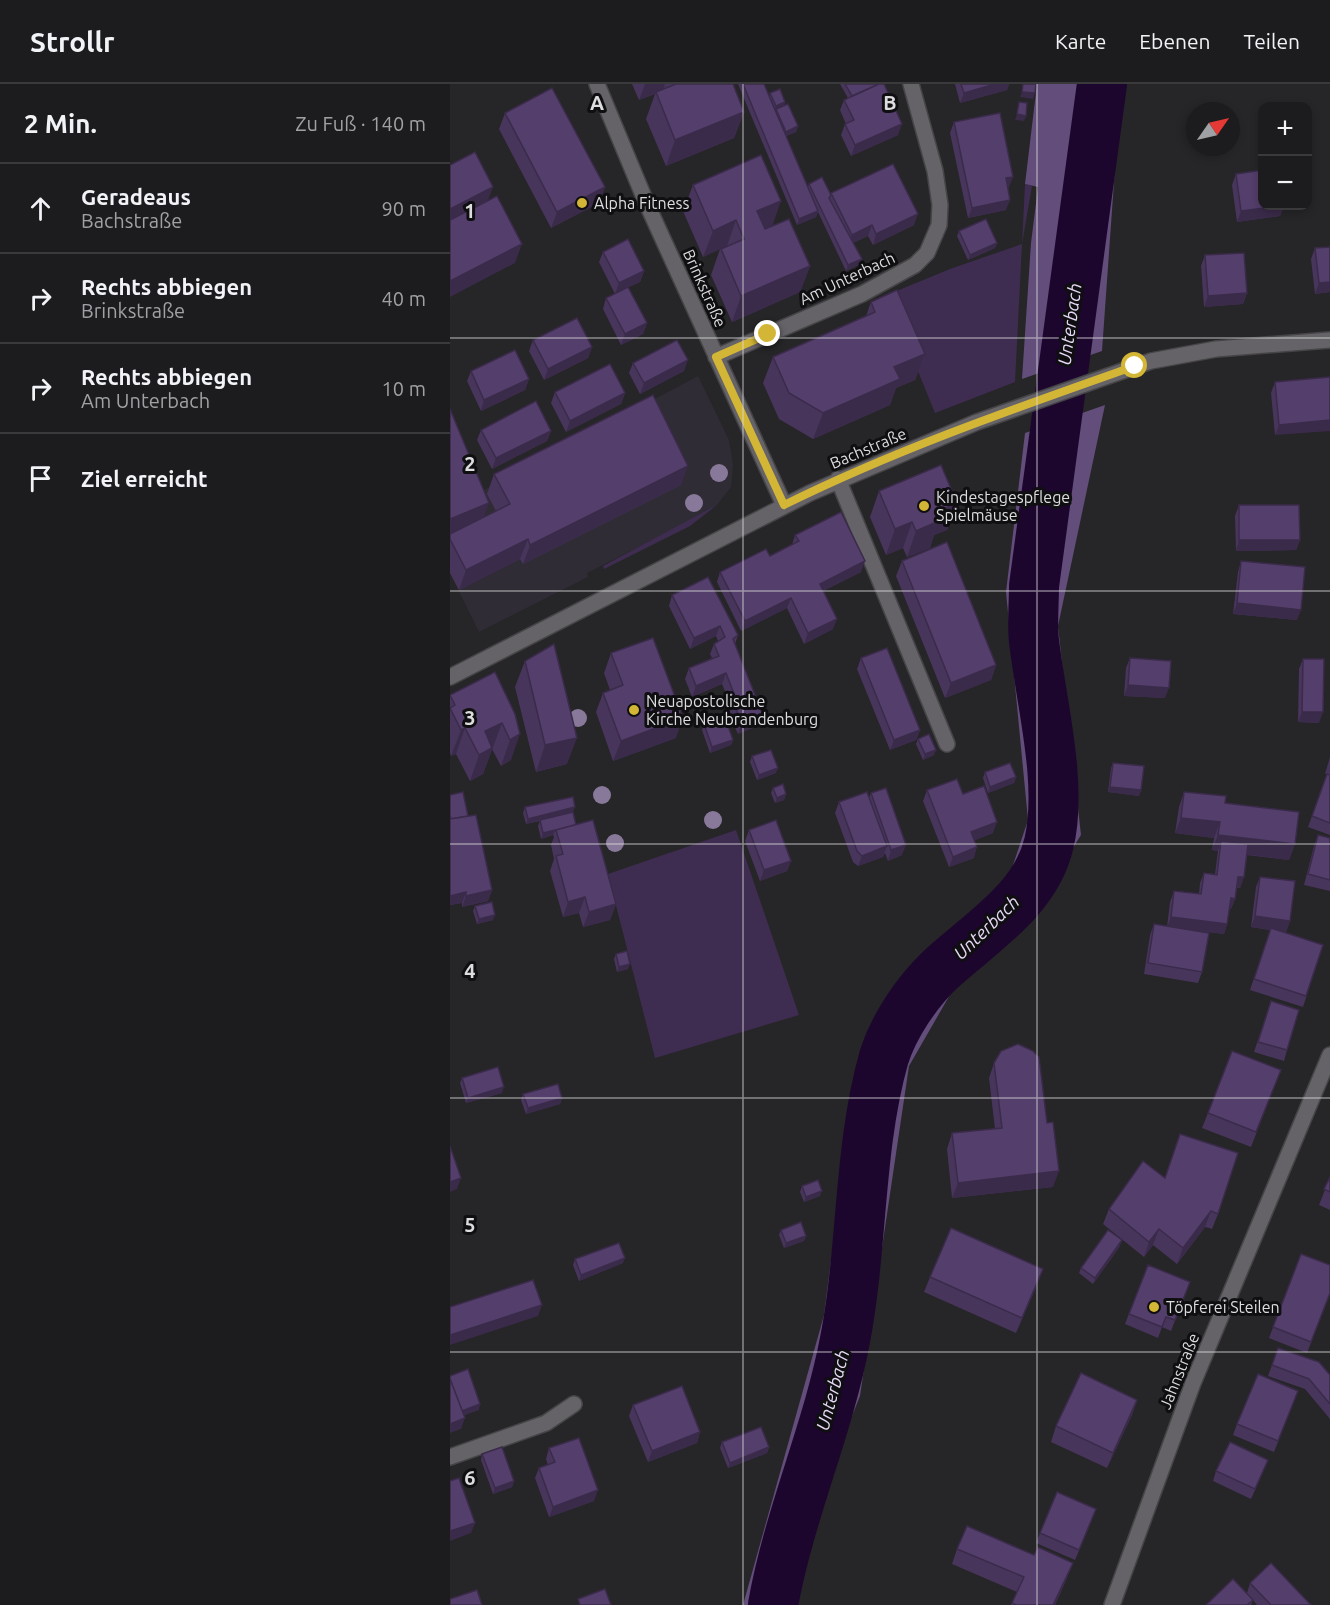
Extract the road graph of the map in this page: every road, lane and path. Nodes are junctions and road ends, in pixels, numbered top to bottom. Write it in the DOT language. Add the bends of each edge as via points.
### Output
graph roads {
  1 [pos="597,84"];
  2 [pos="910,84"];
  3 [pos="1330,340"];
  4 [pos="716,357"];
  5 [pos="838,479"];
  6 [pos="784,505"];
  7 [pos="450,677"];
  8 [pos="947,744"];
  9 [pos="1330,1055"];
  10 [pos="574,1404"];
  11 [pos="450,1457"];
  12 [pos="1112,1605"];
  1 -- 4 [label="street, Brinkstraße"];
  2 -- 4 [label="street, Am Unterbach" via="935,171 940,205 939,225 927,253 907,270 862,294"];
  3 -- 5 [label="street, Bachstraße" via="1216,349 1151,361 1026,404"];
  4 -- 6 [label="street, Brinkstraße"];
  5 -- 6 [label="street, Bachstraße"];
  5 -- 8 [label="street"];
  6 -- 7 [label="street, Bachstraße"];
  9 -- 12 [label="street, Jahnstraße" via="1193,1383"];
  10 -- 11 [label="street" via="546,1423"];
}
